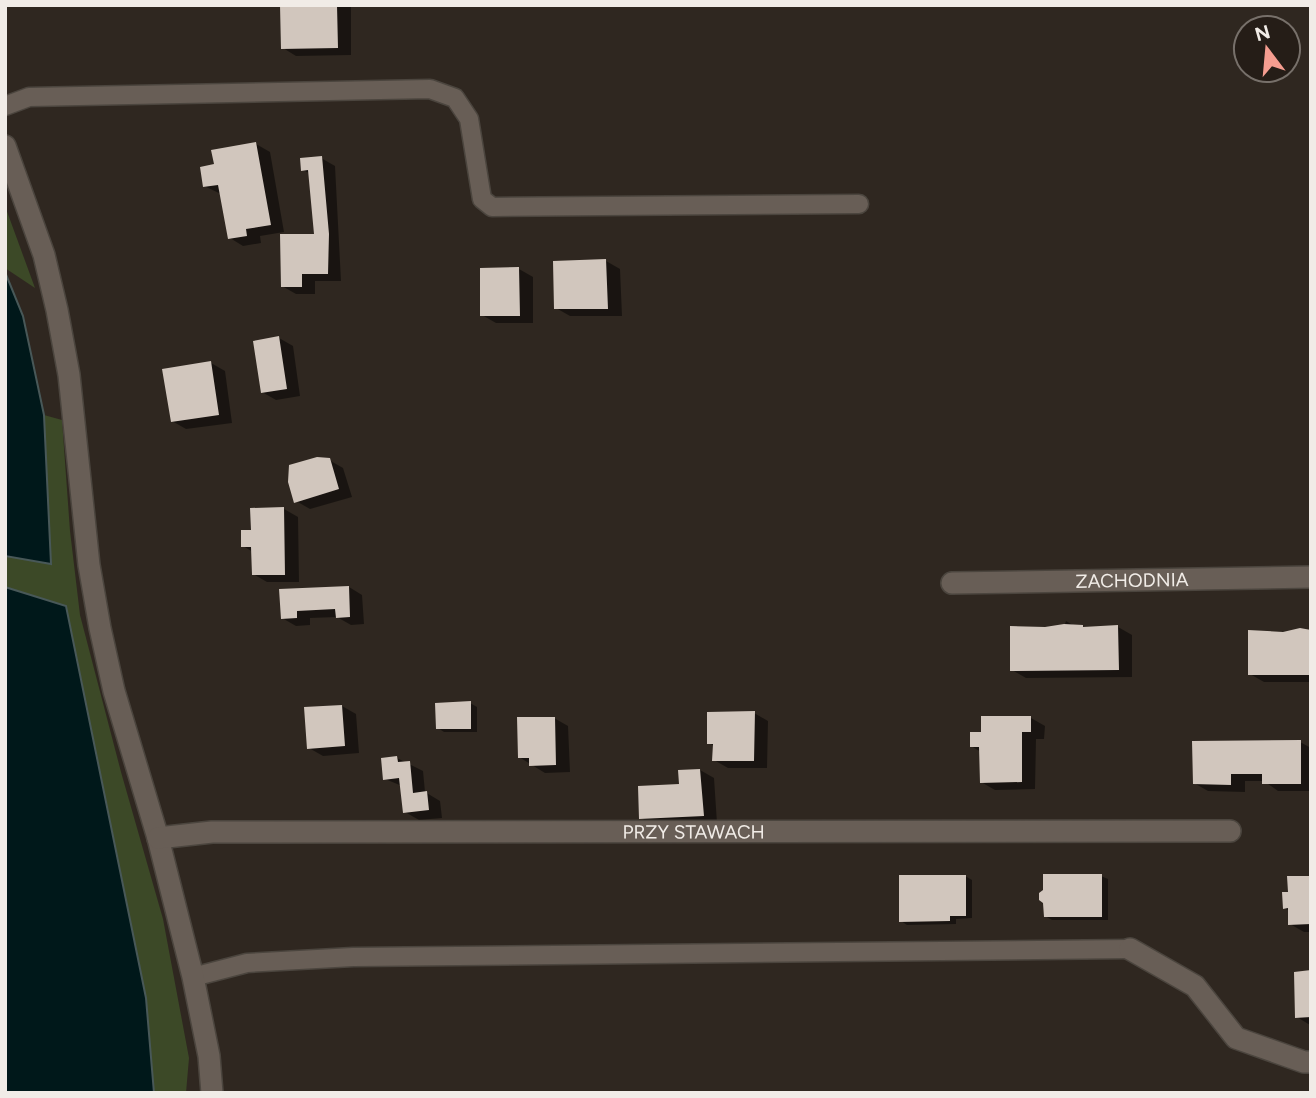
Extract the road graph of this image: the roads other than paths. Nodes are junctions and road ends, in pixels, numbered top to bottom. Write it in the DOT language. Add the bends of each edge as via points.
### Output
graph roads {
  1 [pos="5,106"];
  2 [pos="5,146"];
  3 [pos="859,204"];
  4 [pos="1311,577"];
  5 [pos="952,583"];
  6 [pos="1230,831"];
  7 [pos="158,838"];
  8 [pos="1130,949"];
  9 [pos="193,977"];
  10 [pos="1311,1062"];
  11 [pos="212,1093"];
  1 -- 3 [label="lane" via="29,97 430,89 456,99 469,119 482,199 492,207"];
  2 -- 7 [label="street" via="44,255 57,310 100,628"];
  4 -- 5 [label="street, ZACHODNIA"];
  6 -- 7 [label="street, PRZY STAWACH" via="212,832"];
  7 -- 9 [label="street"];
  8 -- 9 [label="lane" via="353,957 247,963"];
  8 -- 10 [label="street" via="1195,986 1236,1038"];
  9 -- 11 [label="street"];
}
